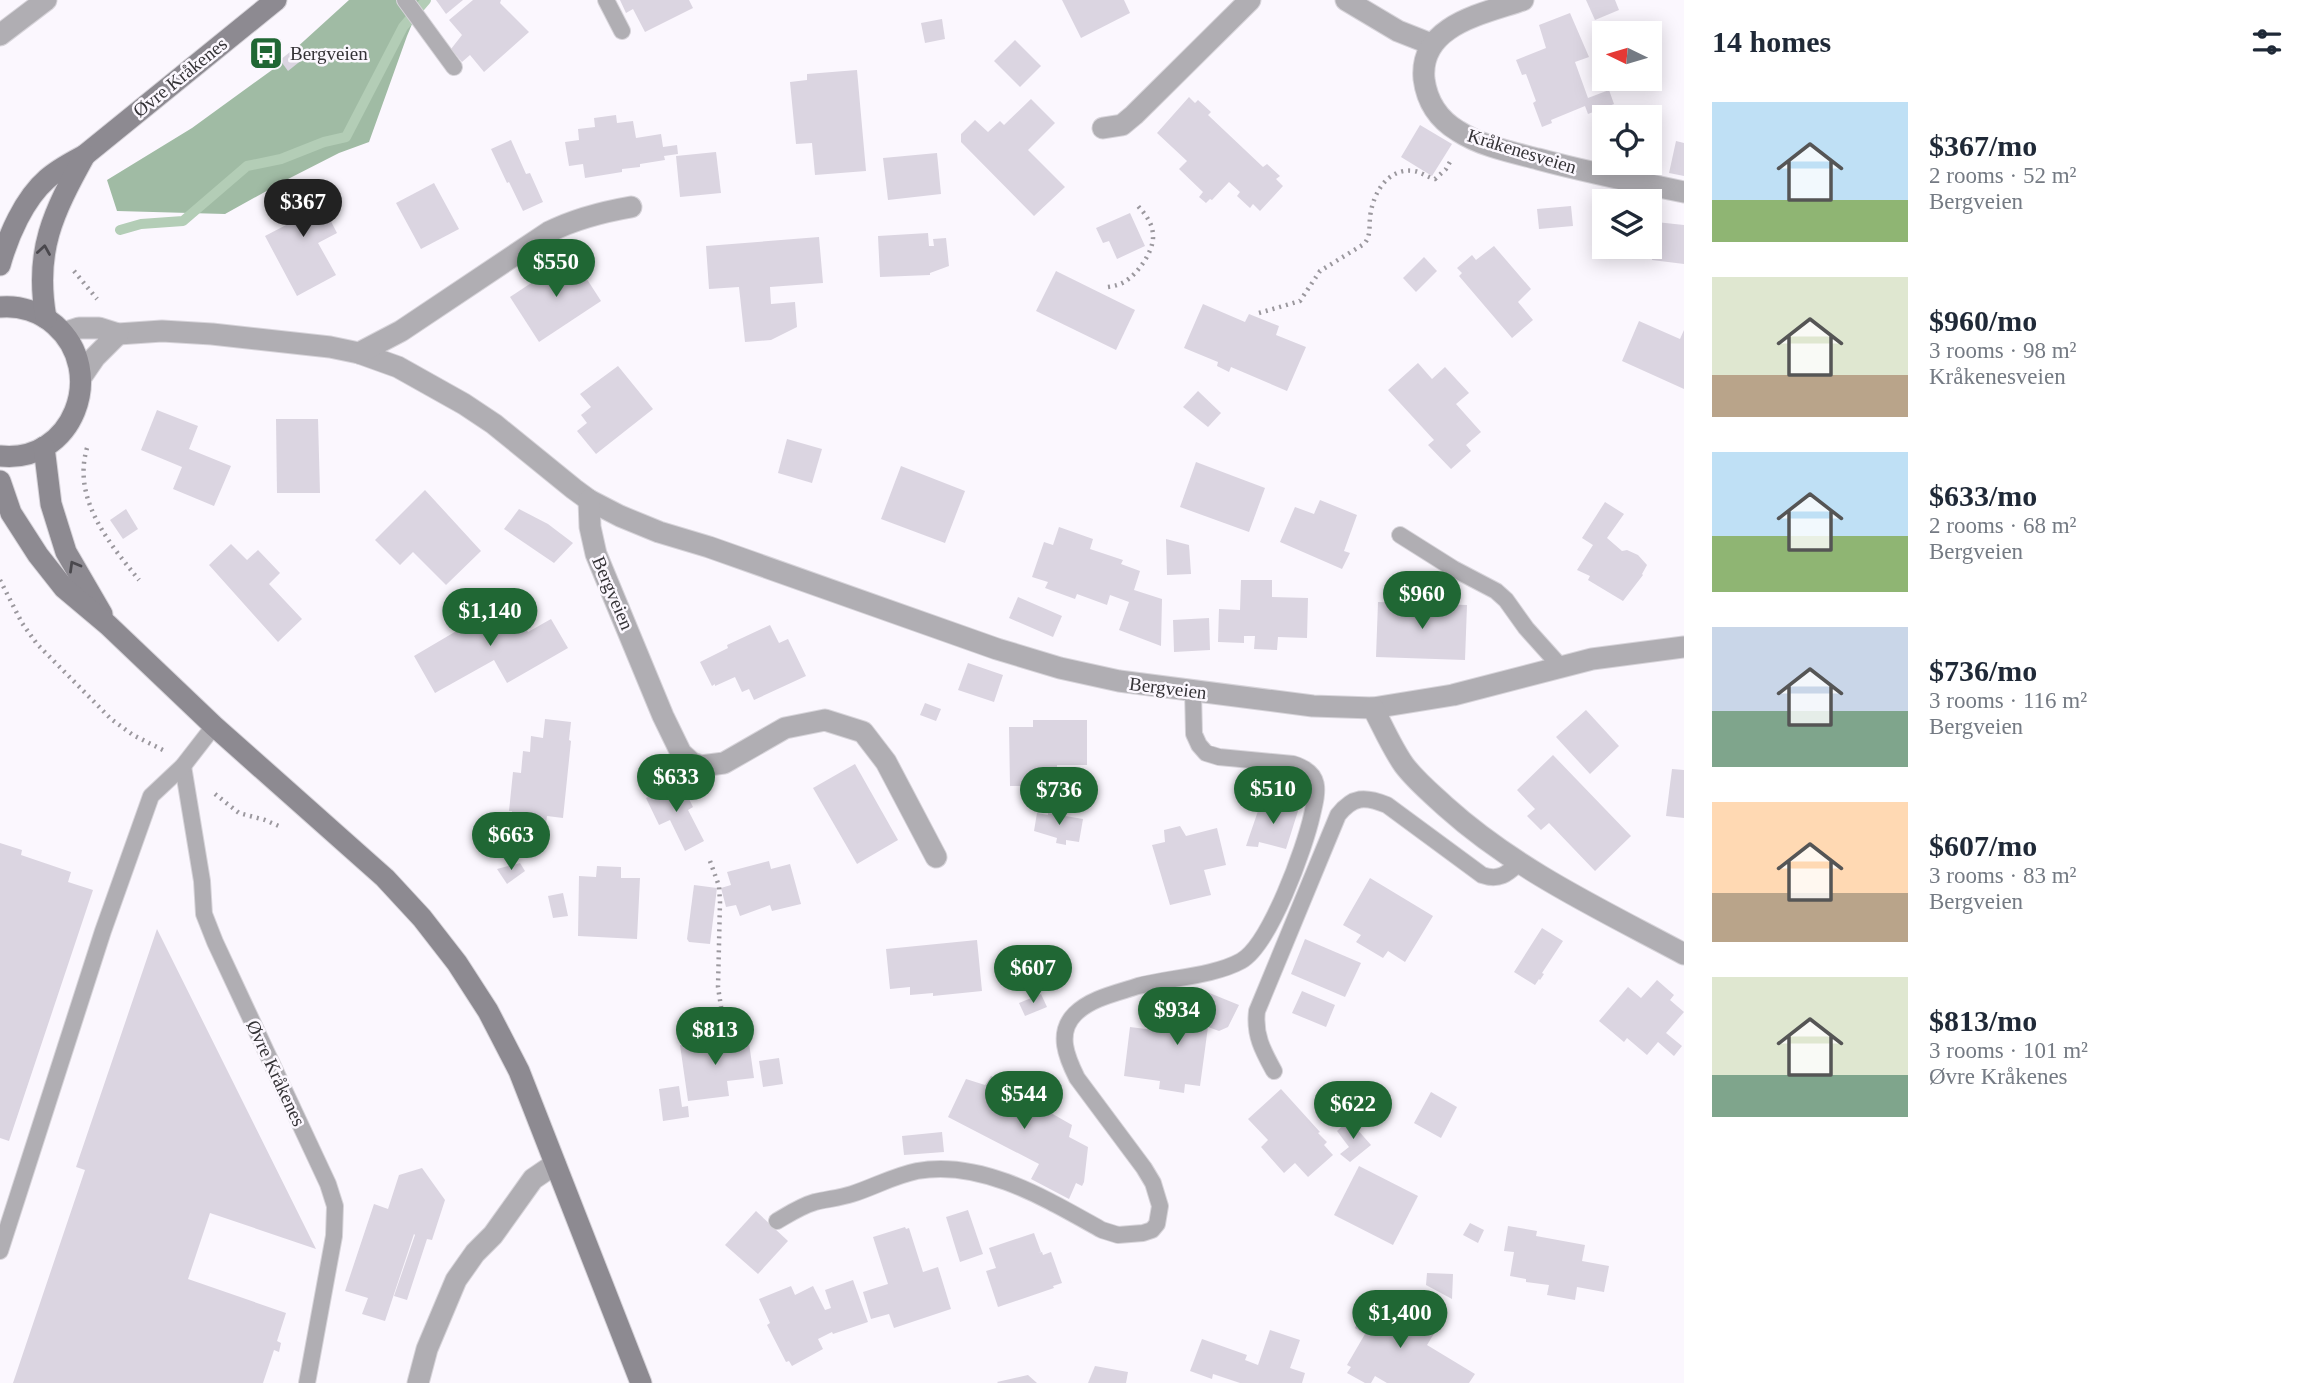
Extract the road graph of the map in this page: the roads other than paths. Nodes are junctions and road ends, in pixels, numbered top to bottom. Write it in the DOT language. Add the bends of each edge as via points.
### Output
graph roads {
  1 [pos="46,0"];
  2 [pos="276,0"];
  3 [pos="405,0"];
  4 [pos="606,0"];
  5 [pos="1251,0"];
  6 [pos="1346,0"];
  7 [pos="1522,0"];
  8 [pos="622,31"];
  9 [pos="0,35"];
  10 [pos="1431,44"];
  11 [pos="454,67"];
  12 [pos="1102,128"];
  13 [pos="85,155"];
  14 [pos="1684,192"];
  15 [pos="631,207"];
  16 [pos="0,265"];
  17 [pos="0,307"];
  18 [pos="46,318"];
  19 [pos="64,333"];
  20 [pos="118,334"];
  21 [pos="359,353"];
  22 [pos="82,376"];
  23 [pos="44,447"];
  24 [pos="0,456"];
  25 [pos="0,481"];
  26 [pos="589,500"];
  27 [pos="1401,535"];
  28 [pos="108,625"];
  29 [pos="1684,647"];
  30 [pos="1561,667"];
  31 [pos="1193,691"];
  32 [pos="1373,708"];
  33 [pos="214,726"];
  34 [pos="183,766"];
  35 [pos="936,857"];
  36 [pos="1519,863"];
  37 [pos="1684,954"];
  38 [pos="1275,1071"];
  39 [pos="555,1164"];
  40 [pos="777,1221"];
  41 [pos="0,1251"];
  42 [pos="307,1383"];
  43 [pos="418,1383"];
  44 [pos="641,1383"];
  1 -- 9 [label="street"];
  2 -- 13 [label="main road, Øvre Kråkenes"];
  3 -- 11 [label="lane"];
  4 -- 8 [label="lane"];
  5 -- 12 [label="street" via="1128,120"];
  6 -- 10 [label="street" via="1398,31"];
  7 -- 10 [label="street" via="1450,29"];
  10 -- 14 [label="street, Kråkenesveien" via="1424,65 1430,103 1466,135 1507,151"];
  13 -- 16 [label="main road, Øvre Kråkenes" via="46,179 15,226"];
  18 -- 13 [label="main road, Øvre Kråkenes, one-way" via="41,291 46,239"];
  15 -- 21 [label="street" via="549,232 401,331"];
  17 -- 18 [label="main road" via="28,310"];
  18 -- 19 [label="main road"];
  19 -- 20 [label="street, Bergveien" via="99,328"];
  19 -- 22 [label="main road"];
  20 -- 21 [label="street, Bergveien" via="212,334"];
  20 -- 22 [label="street"];
  21 -- 26 [label="street, Bergveien" via="398,367 464,404"];
  22 -- 23 [label="main road" via="73,417"];
  23 -- 24 [label="main road"];
  28 -- 23 [label="main road, one-way" via="66,552 51,504"];
  25 -- 28 [label="main road" via="11,513 38,555 64,588"];
  26 -- 31 [label="street, Bergveien" via="659,532 997,649 1119,681"];
  26 -- 35 [label="street, Bergveien" via="596,554 681,753 692,763 724,763 785,728 825,720 863,732 886,762"];
  27 -- 30 [label="lane" via="1496,591"];
  28 -- 33 [label="main road"];
  29 -- 30 [label="street"];
  30 -- 32 [label="street" via="1453,695"];
  31 -- 32 [label="street, Bergveien" via="1313,706"];
  31 -- 40 [label="lane" via="1194,734 1206,753 1303,767 1311,773 1317,793 1274,919 1257,947 1243,960 1222,968 1114,993 1081,1009 1067,1026 1068,1061 1153,1183 1160,1206 1157,1224 1143,1233 1118,1235 1016,1186 939,1169 901,1175 850,1195 815,1202"];
  32 -- 36 [label="street" via="1404,765 1424,787"];
  33 -- 34 [label="lane"];
  33 -- 39 [label="main road" via="375,869 422,918 488,1011 519,1071"];
  34 -- 41 [label="lane" via="151,796"];
  34 -- 42 [label="lane, Øvre Kråkenes" via="204,914 335,1206 334,1236"];
  36 -- 37 [label="street"];
  36 -- 38 [label="lane" via="1503,877 1489,878 1387,805 1364,799 1345,806 1257,1011 1260,1044"];
  39 -- 43 [label="street" via="533,1179 456,1280"];
  39 -- 44 [label="main road"];
}
